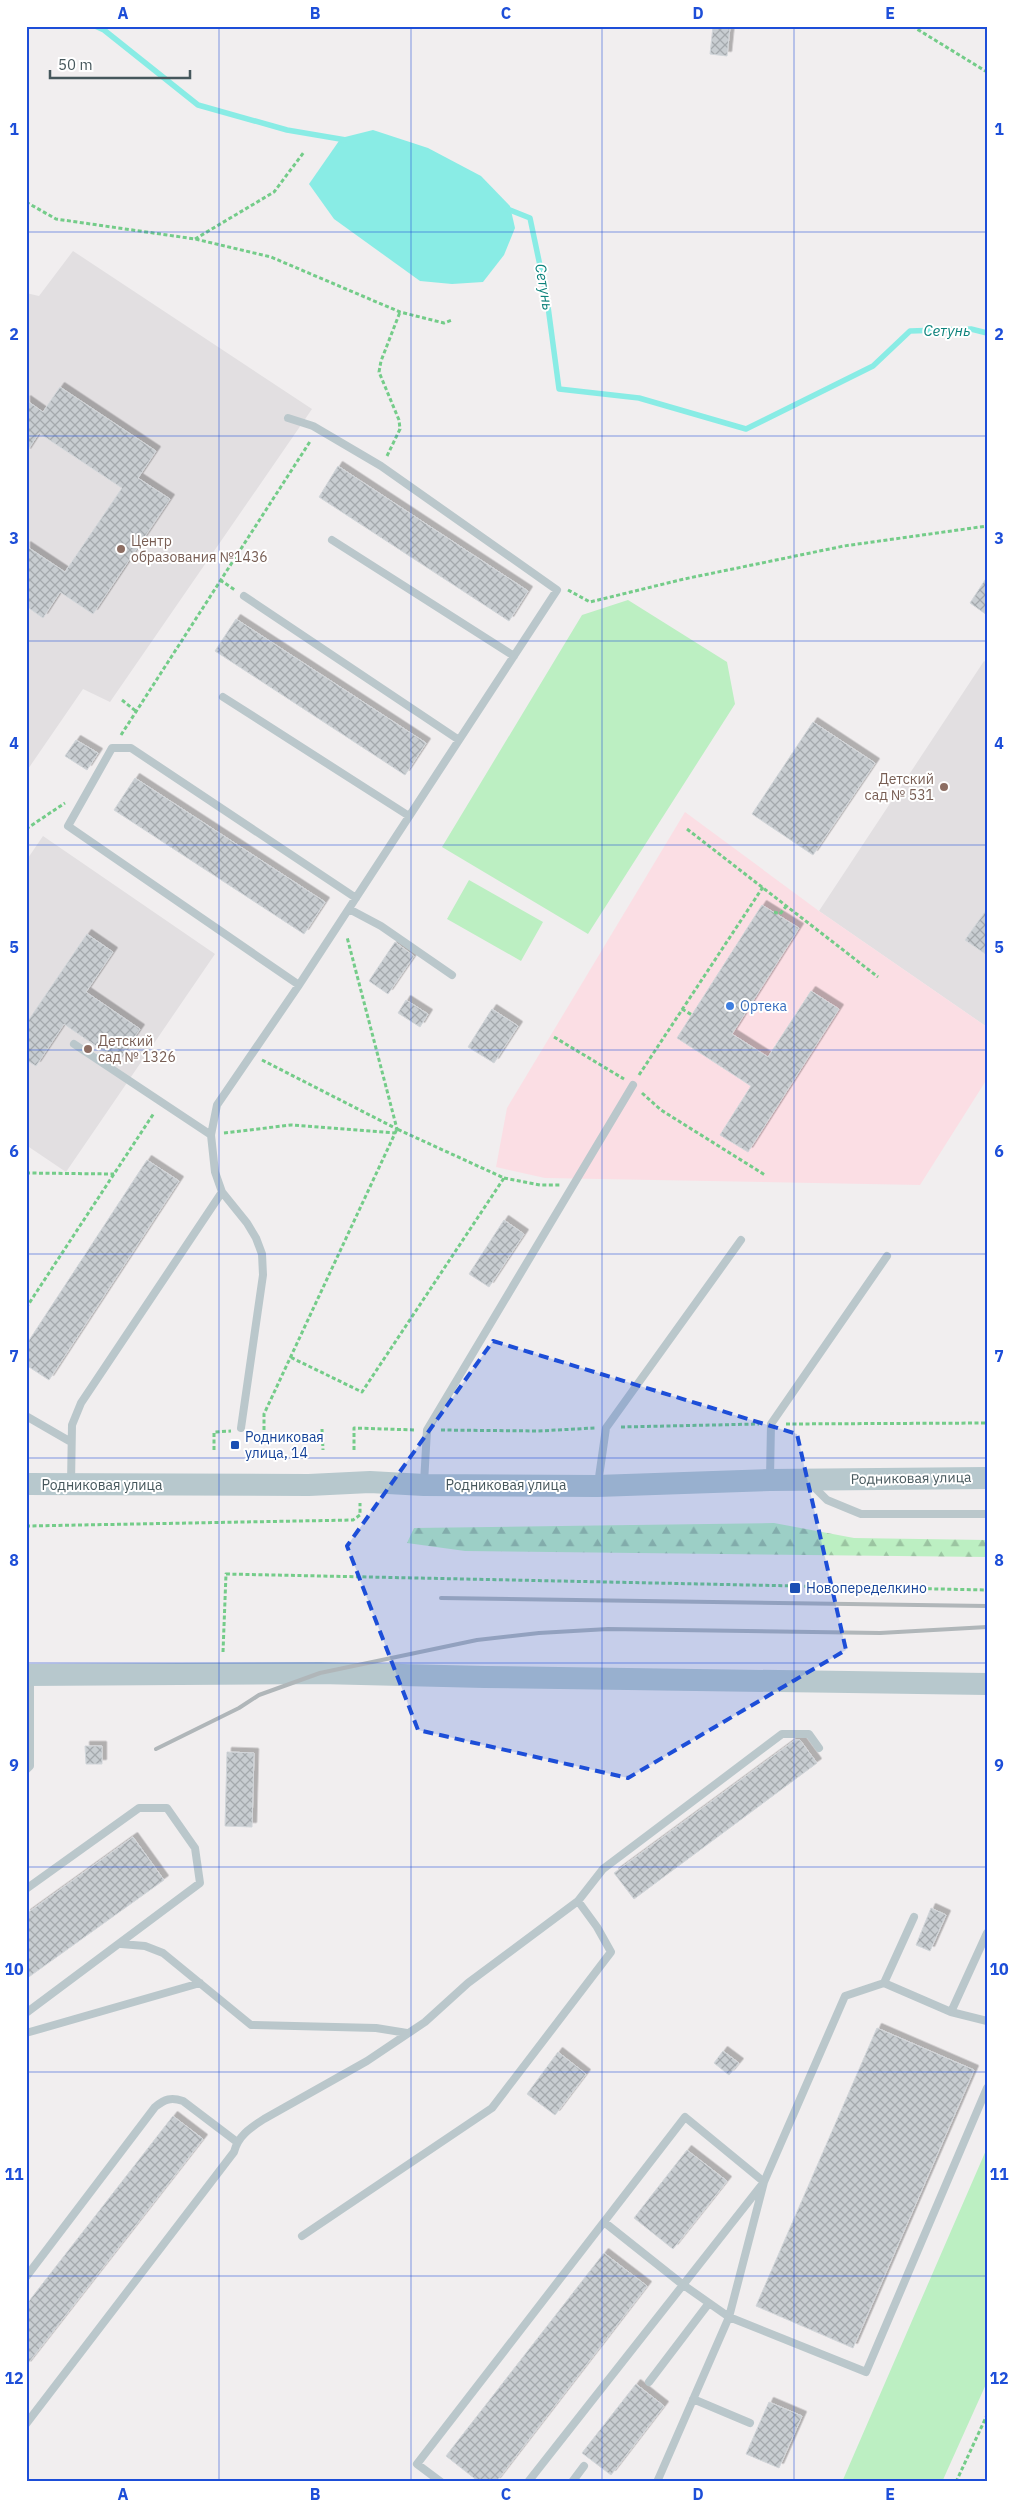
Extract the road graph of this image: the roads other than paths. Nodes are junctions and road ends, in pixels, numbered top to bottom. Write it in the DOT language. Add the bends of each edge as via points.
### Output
graph roads {
  1 [pos="288,418"];
  2 [pos="332,540"];
  3 [pos="244,596"];
  4 [pos="514,656"];
  5 [pos="224,696"];
  6 [pos="459,740"];
  7 [pos="409,816"];
  8 [pos="356,898"];
  9 [pos="349,909"];
  10 [pos="452,975"];
  11 [pos="299,985"];
  12 [pos="74,1044"];
  13 [pos="632,1084"];
  14 [pos="211,1135"];
  15 [pos="222,1192"];
  16 [pos="740,1240"];
  17 [pos="888,1256"];
  18 [pos="28,1417"];
  19 [pos="241,1428"];
  20 [pos="72,1442"];
  21 [pos="987,1478"];
  22 [pos="770,1480"];
  23 [pos="806,1480"];
  24 [pos="26,1484"];
  25 [pos="71,1485"];
  26 [pos="424,1485"];
  27 [pos="597,1486"];
  28 [pos="987,1514"];
  29 [pos="28,1676"];
  30 [pos="987,1684"];
  31 [pos="819,1748"];
  32 [pos="26,1770"];
  33 [pos="26,1889"];
  34 [pos="578,1901"];
  35 [pos="914,1917"];
  36 [pos="987,1933"];
  37 [pos="121,1944"];
  38 [pos="200,1983"];
  39 [pos="884,1983"];
  40 [pos="951,2012"];
  41 [pos="26,2014"];
  42 [pos="987,2021"];
  43 [pos="26,2033"];
  44 [pos="407,2033"];
  45 [pos="987,2088"];
  46 [pos="237,2142"];
  47 [pos="764,2182"];
  48 [pos="604,2222"];
  49 [pos="302,2236"];
  50 [pos="26,2277"];
  51 [pos="682,2284"];
  52 [pos="709,2302"];
  53 [pos="729,2317"];
  54 [pos="649,2382"];
  55 [pos="693,2399"];
  56 [pos="750,2423"];
  57 [pos="26,2424"];
  58 [pos="584,2466"];
  59 [pos="441,2482"];
  60 [pos="528,2482"];
  61 [pos="572,2482"];
  62 [pos="657,2482"];
  1 -- 4 [label="lane" via="304,421 381,466 557,590"];
  2 -- 4 [label="lane"];
  3 -- 6 [label="lane"];
  4 -- 6 [label="lane"];
  5 -- 7 [label="lane"];
  6 -- 7 [label="lane"];
  7 -- 8 [label="lane"];
  8 -- 9 [label="lane"];
  8 -- 11 [label="lane" via="131,748 112,748 68,826"];
  9 -- 10 [label="lane" via="381,926"];
  9 -- 11 [label="lane"];
  11 -- 14 [label="lane" via="217,1105"];
  12 -- 14 [label="lane"];
  13 -- 26 [label="lane" via="427,1430"];
  14 -- 15 [label="lane" via="215,1172"];
  15 -- 19 [label="lane" via="247,1223 262,1254"];
  15 -- 20 [label="lane" via="81,1403 72,1425"];
  16 -- 27 [label="lane" via="606,1428"];
  17 -- 22 [label="lane" via="771,1424"];
  18 -- 20 [label="lane"];
  20 -- 25 [label="lane"];
  21 -- 23 [label="main road, Родниковая улица"];
  22 -- 23 [label="main road, Родниковая улица"];
  22 -- 27 [label="main road, Родниковая улица"];
  23 -- 28 [label="lane" via="827,1500 861,1514"];
  24 -- 25 [label="main road, Родниковая улица"];
  25 -- 26 [label="main road, Родниковая улица" via="370,1482"];
  26 -- 27 [label="main road, Родниковая улица"];
  29 -- 30 [label="main road" via="320,1672"];
  29 -- 32 [label="lane" via="30,1766"];
  31 -- 34 [label="lane" via="809,1734 782,1734 603,1869"];
  33 -- 37 [label="lane" via="139,1808 167,1808 195,1848 200,1883"];
  34 -- 44 [label="lane"];
  34 -- 49 [label="lane" via="611,1952 492,2108"];
  35 -- 39 [label="lane"];
  36 -- 40 [label="lane"];
  37 -- 38 [label="lane" via="145,1946 162,1954"];
  37 -- 41 [label="lane"];
  38 -- 43 [label="lane"];
  38 -- 44 [label="lane" via="251,2025 376,2028"];
  39 -- 40 [label="lane"];
  39 -- 47 [label="lane" via="845,1996"];
  40 -- 42 [label="lane"];
  44 -- 46 [label="lane" via="368,2061 264,2119"];
  45 -- 53 [label="lane" via="866,2372"];
  46 -- 50 [label="lane" via="183,2101 164,2100 155,2107"];
  46 -- 57 [label="lane" via="234,2152"];
  47 -- 48 [label="lane" via="685,2117"];
  47 -- 51 [label="lane"];
  47 -- 53 [label="lane"];
  48 -- 51 [label="lane"];
  48 -- 59 [label="lane" via="417,2464"];
  51 -- 52 [label="lane"];
  51 -- 60 [label="lane"];
  52 -- 53 [label="lane"];
  52 -- 54 [label="lane"];
  53 -- 55 [label="lane"];
  55 -- 56 [label="lane"];
  55 -- 62 [label="lane"];
  58 -- 61 [label="lane"];
}
